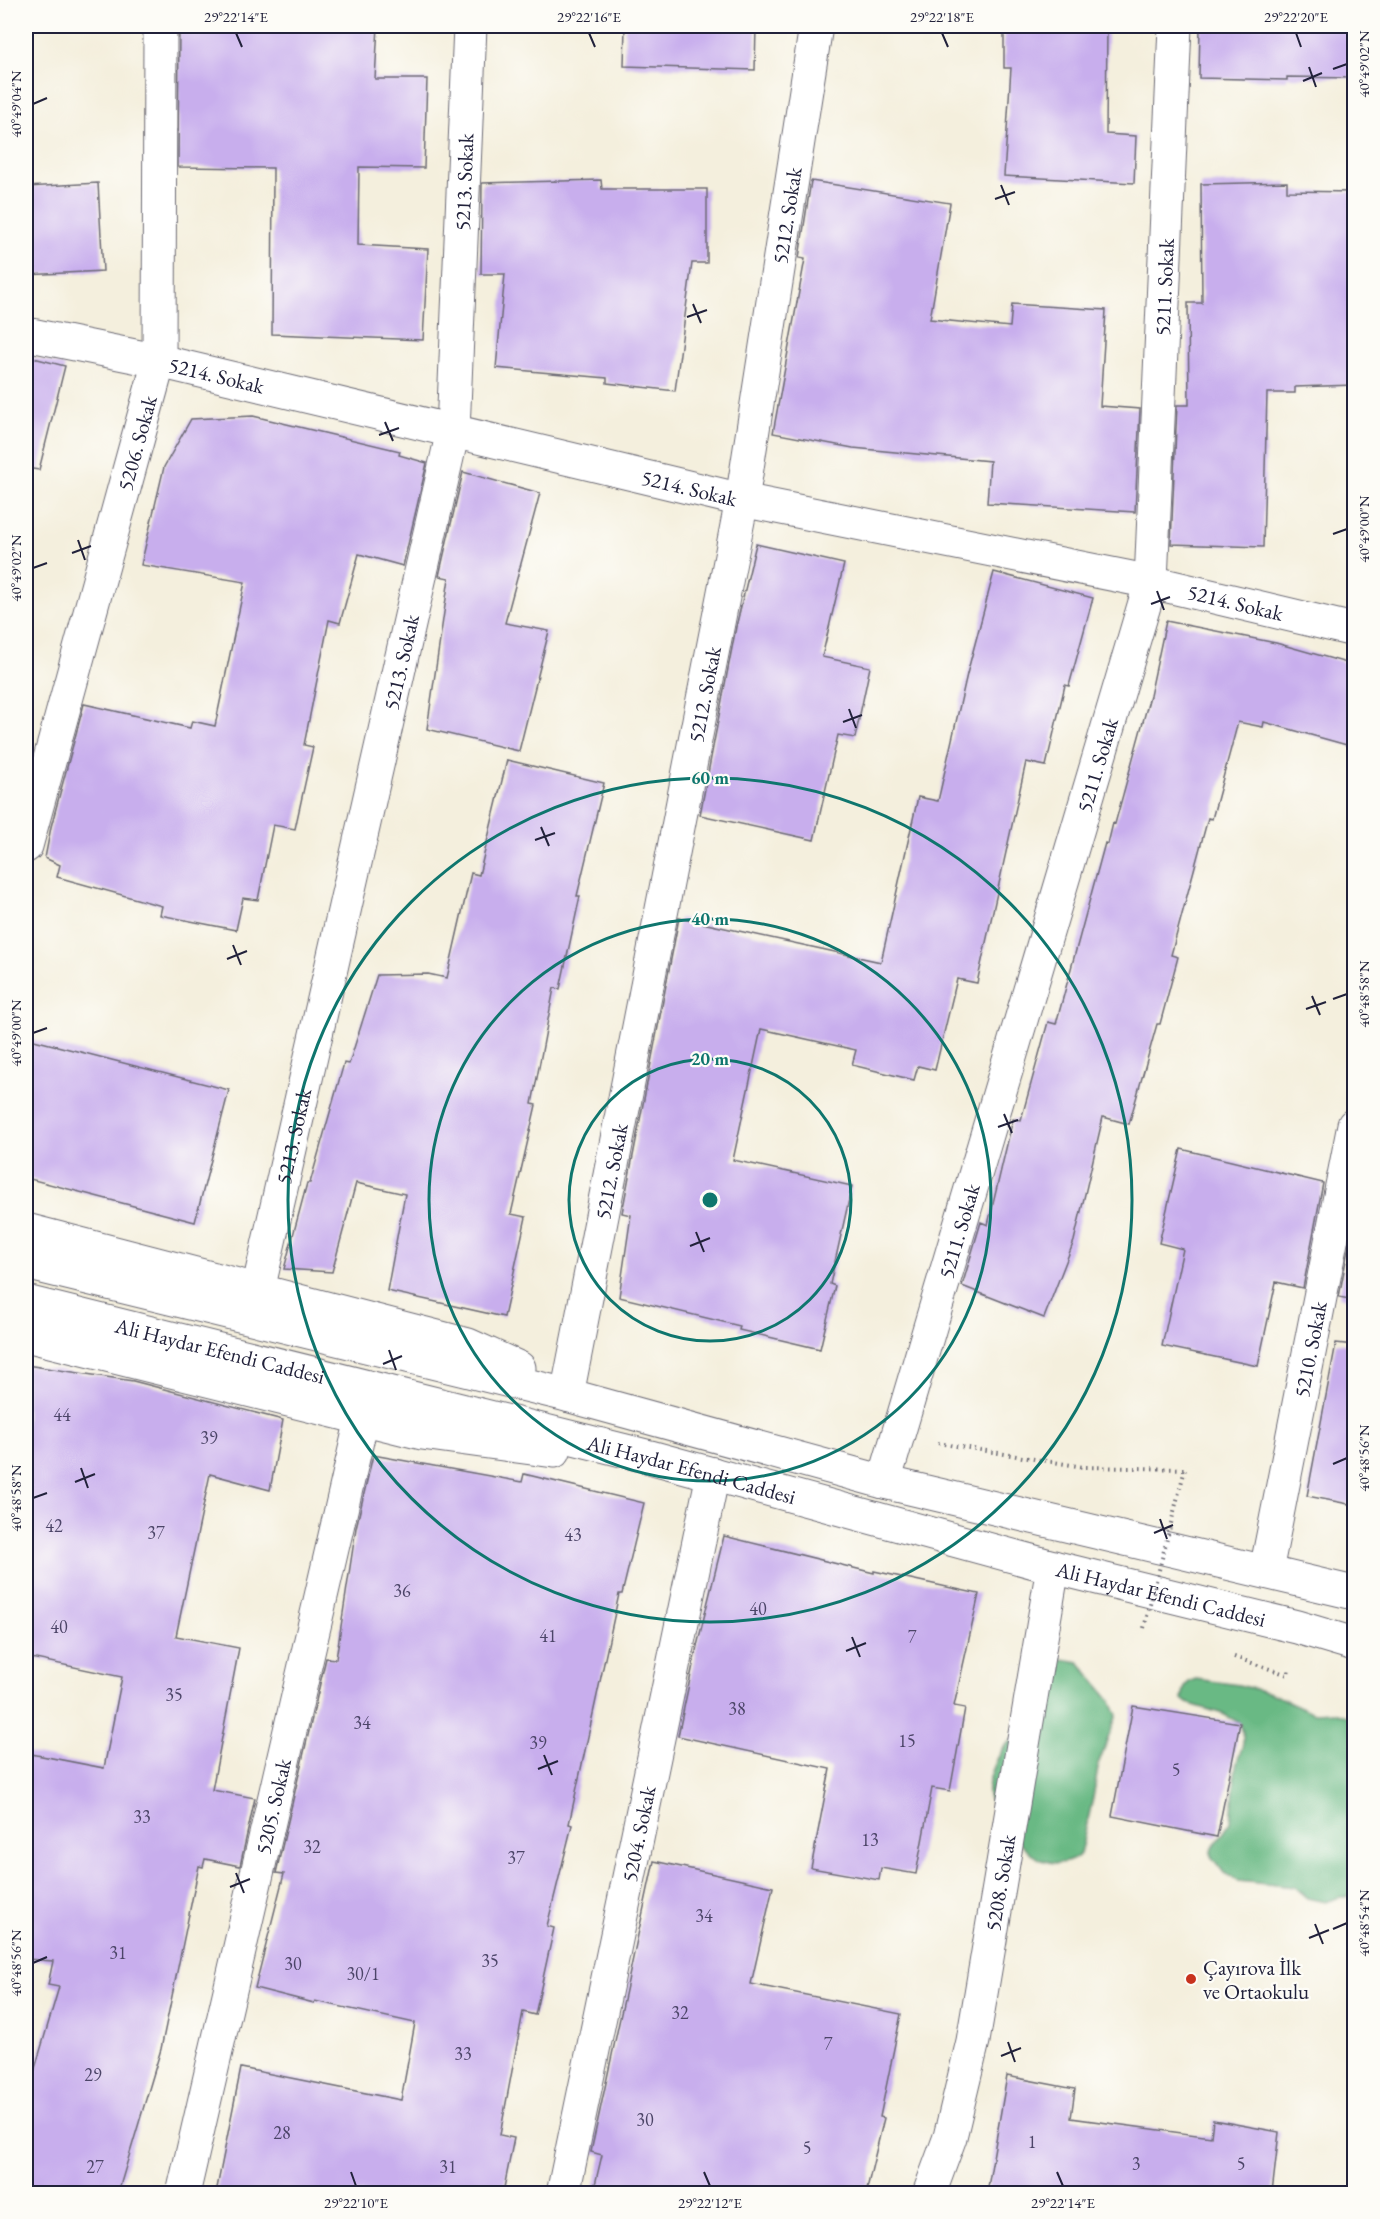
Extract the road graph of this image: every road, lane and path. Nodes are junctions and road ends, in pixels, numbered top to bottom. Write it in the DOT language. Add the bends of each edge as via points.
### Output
graph roads {
  1 [pos="160,26"];
  2 [pos="470,26"];
  3 [pos="816,26"];
  4 [pos="1175,26"];
  5 [pos="26,334"];
  6 [pos="159,361"];
  7 [pos="453,431"];
  8 [pos="742,500"];
  9 [pos="1151,582"];
  10 [pos="1354,630"];
  11 [pos="26,846"];
  12 [pos="1354,1125"];
  13 [pos="26,1230"];
  14 [pos="26,1263"];
  15 [pos="258,1290"];
  16 [pos="26,1302"];
  17 [pos="26,1335"];
  18 [pos="567,1395"];
  19 [pos="362,1419"];
  20 [pos="897,1437"];
  21 [pos="650,1457"];
  22 [pos="713,1474"];
  23 [pos="884,1482"];
  24 [pos="1053,1568"];
  25 [pos="1266,1571"];
  26 [pos="1354,1593"];
  27 [pos="1144,1628"];
  28 [pos="1354,1644"];
  29 [pos="183,2193"];
  30 [pos="563,2193"];
  31 [pos="929,2193"];
  1 -- 6 [label="street, 5206. Sokak"];
  2 -- 7 [label="street, 5213. Sokak"];
  3 -- 8 [label="street, 5212. Sokak"];
  4 -- 9 [label="street, 5211. Sokak"];
  5 -- 6 [label="street, 5214. Sokak"];
  6 -- 7 [label="street, 5214. Sokak"];
  6 -- 11 [label="street, 5206. Sokak"];
  7 -- 8 [label="street, 5214. Sokak"];
  7 -- 15 [label="street, 5213. Sokak"];
  8 -- 9 [label="street, 5214. Sokak"];
  8 -- 18 [label="street, 5212. Sokak"];
  9 -- 10 [label="street, 5214. Sokak"];
  9 -- 20 [label="street, 5211. Sokak"];
  12 -- 25 [label="street, 5210. Sokak"];
  13 -- 15 [label="street"];
  14 -- 18 [label="street, Ali Haydar Efendi Caddesi"];
  15 -- 18 [label="street" via="468,1345"];
  16 -- 21 [label="street, Ali Haydar Efendi Caddesi"];
  17 -- 19 [label="street"];
  18 -- 23 [label="street, Ali Haydar Efendi Caddesi"];
  19 -- 21 [label="street" via="494,1444 587,1455"];
  19 -- 29 [label="street, 5205. Sokak"];
  20 -- 23 [label="street, 5211. Sokak"];
  20 -- 27 [label="path, bridge" via="1083,1467 1185,1469"];
  21 -- 22 [label="street, Ali Haydar Efendi Caddesi"];
  22 -- 24 [label="street, Ali Haydar Efendi Caddesi"];
  22 -- 30 [label="street, 5204. Sokak"];
  23 -- 25 [label="street, Ali Haydar Efendi Caddesi"];
  24 -- 28 [label="street, Ali Haydar Efendi Caddesi"];
  24 -- 31 [label="street, 5208. Sokak" via="973,2041 950,2137"];
  25 -- 26 [label="street, Ali Haydar Efendi Caddesi"];
}
